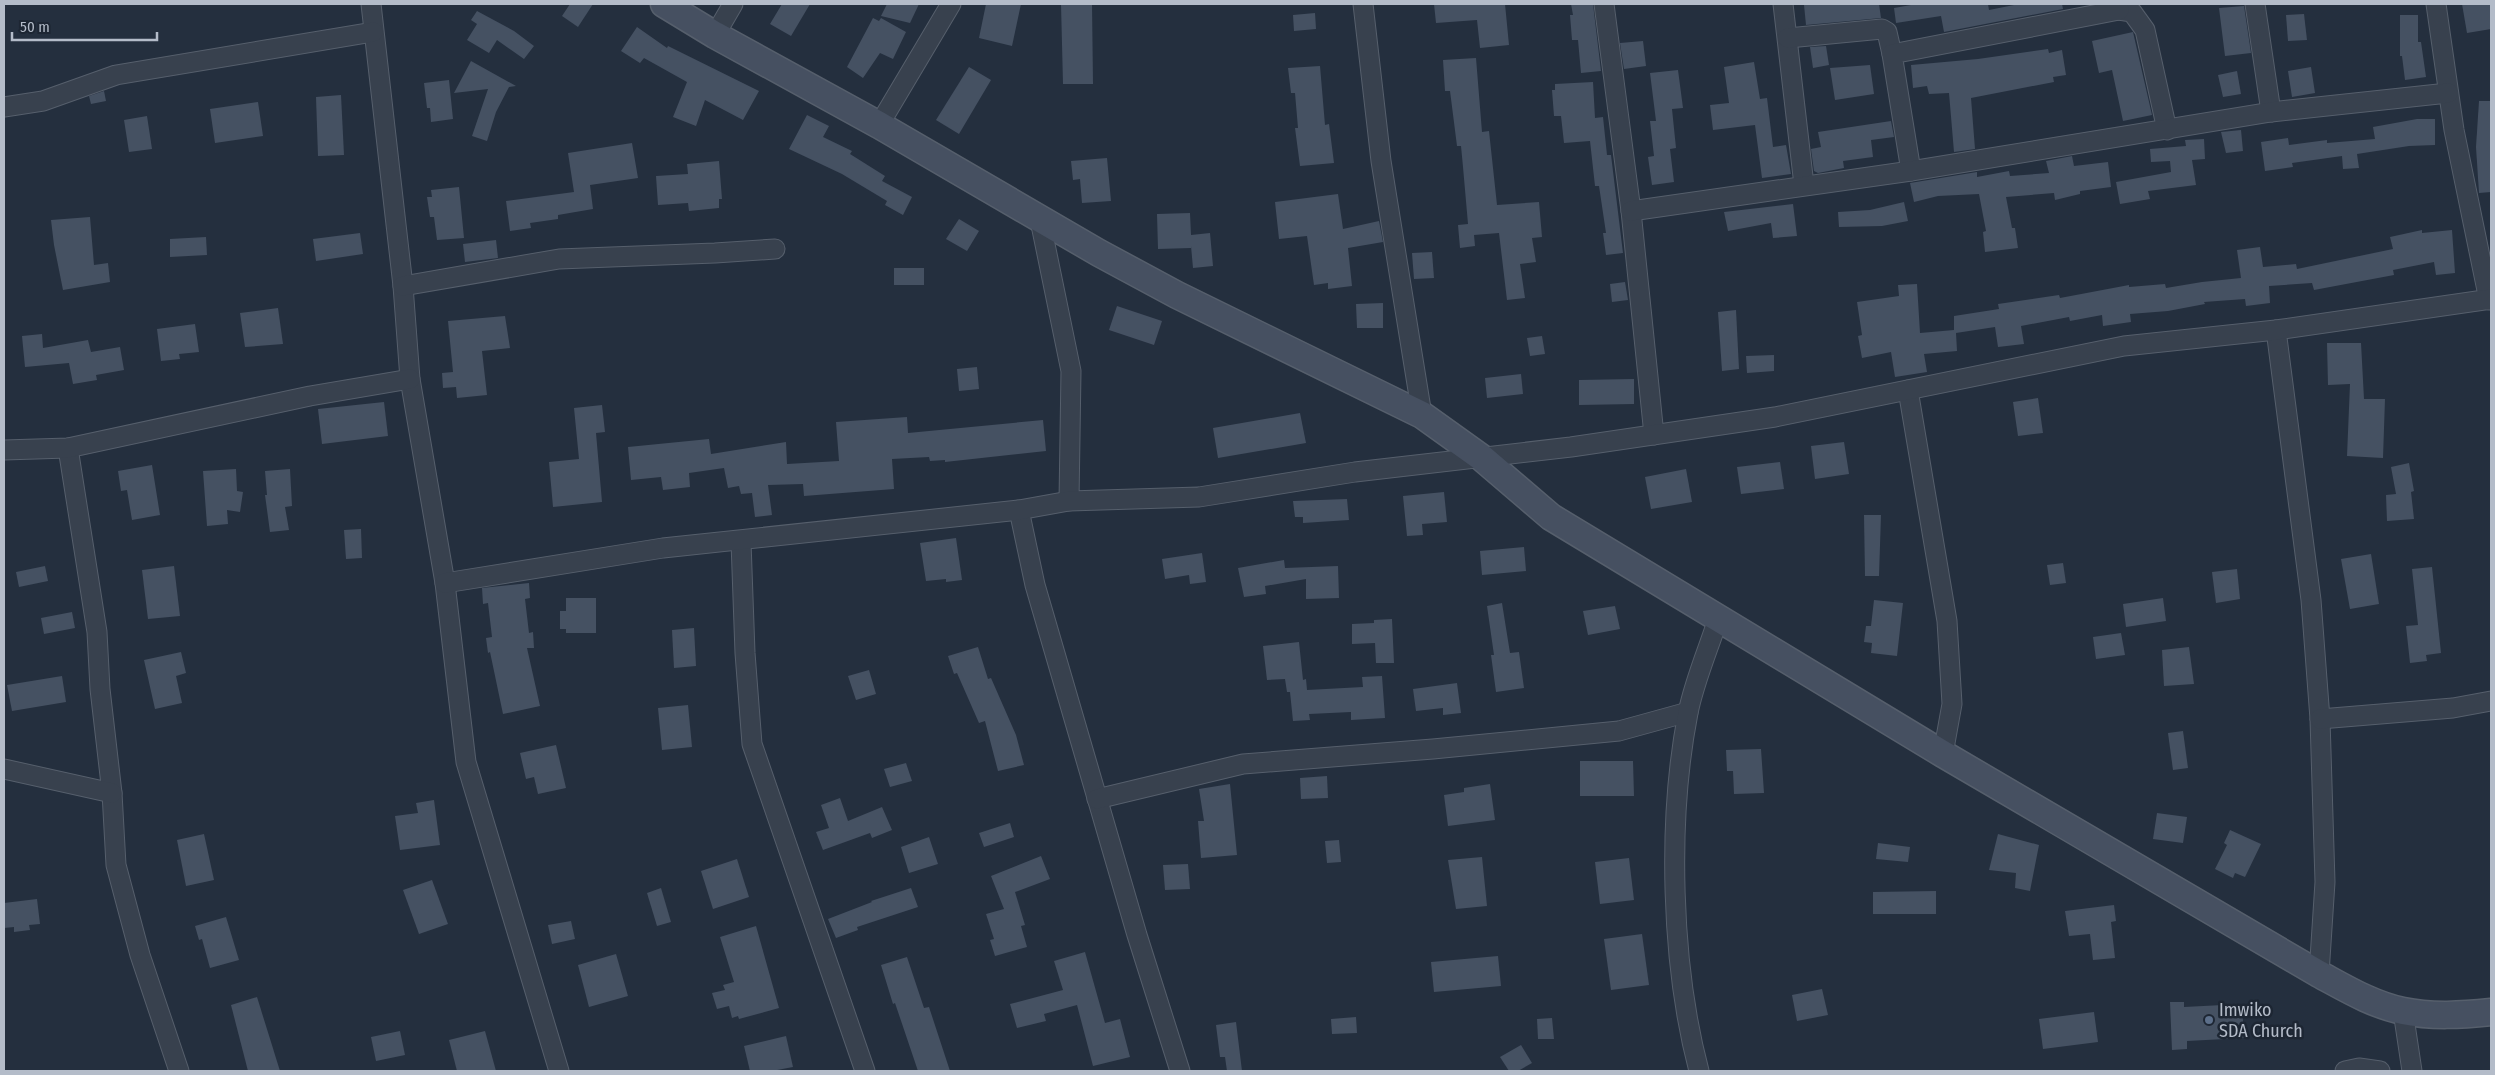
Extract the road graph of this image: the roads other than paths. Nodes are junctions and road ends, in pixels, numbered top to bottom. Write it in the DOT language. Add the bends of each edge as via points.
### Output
graph roads {
  1 [pos="371,4"];
  2 [pos="664,4"];
  3 [pos="733,4"];
  4 [pos="951,4"];
  5 [pos="1363,4"];
  6 [pos="1604,4"];
  7 [pos="1783,4"];
  8 [pos="2255,4"];
  9 [pos="2436,4"];
  10 [pos="2119,7"];
  11 [pos="373,32"];
  12 [pos="715,35"];
  13 [pos="1788,38"];
  14 [pos="1892,54"];
  15 [pos="2448,93"];
  16 [pos="4,106"];
  17 [pos="2272,112"];
  18 [pos="879,125"];
  19 [pos="2168,130"];
  20 [pos="1911,171"];
  21 [pos="1804,184"];
  22 [pos="1631,211"];
  23 [pos="1040,220"];
  24 [pos="775,249"];
  25 [pos="403,286"];
  26 [pos="2490,300"];
  27 [pos="2276,330"];
  28 [pos="410,379"];
  29 [pos="1908,390"];
  30 [pos="1422,415"];
  31 [pos="1654,435"];
  32 [pos="68,448"];
  33 [pos="4,450"];
  34 [pos="1482,458"];
  35 [pos="1069,501"];
  36 [pos="1019,510"];
  37 [pos="741,542"];
  38 [pos="444,583"];
  39 [pos="1718,619"];
  40 [pos="2491,701"];
  41 [pos="1688,712"];
  42 [pos="2320,719"];
  43 [pos="1943,754"];
  44 [pos="4,769"];
  45 [pos="112,794"];
  46 [pos="1097,799"];
  47 [pos="2319,974"];
  48 [pos="2403,1011"];
  49 [pos="2491,1012"];
  50 [pos="172,1070"];
  51 [pos="559,1071"];
  52 [pos="865,1071"];
  53 [pos="1180,1071"];
  54 [pos="1699,1071"];
  55 [pos="2344,1071"];
  56 [pos="2380,1071"];
  57 [pos="2412,1071"];
  1 -- 11 [label="street"];
  2 -- 12 [label="main road"];
  3 -- 12 [label="street"];
  4 -- 18 [label="street"];
  5 -- 30 [label="street" via="1381,160"];
  6 -- 22 [label="street"];
  7 -- 13 [label="street"];
  8 -- 17 [label="street"];
  9 -- 15 [label="street"];
  10 -- 14 [label="street"];
  10 -- 19 [label="street" via="2132,12 2145,30"];
  11 -- 16 [label="street" via="116,75 43,101"];
  11 -- 25 [label="street"];
  12 -- 18 [label="main road"];
  13 -- 14 [label="street" via="1882,29 1887,32"];
  13 -- 21 [label="street"];
  14 -- 20 [label="street"];
  15 -- 17 [label="street"];
  15 -- 26 [label="street"];
  17 -- 19 [label="street"];
  18 -- 23 [label="main road"];
  19 -- 20 [label="street"];
  20 -- 21 [label="street"];
  21 -- 22 [label="street"];
  22 -- 31 [label="street"];
  23 -- 30 [label="main road" via="1178,295"];
  23 -- 35 [label="street" via="1071,371"];
  24 -- 25 [label="street" via="560,259"];
  25 -- 28 [label="street"];
  26 -- 27 [label="street"];
  27 -- 29 [label="street" via="2124,346"];
  27 -- 42 [label="street" via="2311,600"];
  28 -- 32 [label="street" via="310,396"];
  28 -- 38 [label="street"];
  29 -- 31 [label="street" via="1775,417"];
  29 -- 43 [label="street" via="1948,620 1952,704"];
  30 -- 34 [label="main road"];
  31 -- 34 [label="street"];
  32 -- 33 [label="street"];
  32 -- 45 [label="street" via="97,632"];
  34 -- 35 [label="street" via="1355,472 1199,497"];
  34 -- 39 [label="main road" via="1551,516"];
  35 -- 36 [label="street"];
  36 -- 37 [label="street"];
  36 -- 46 [label="street" via="1035,585"];
  37 -- 38 [label="street" via="663,548"];
  37 -- 52 [label="street" via="752,744"];
  38 -- 51 [label="street" via="466,762"];
  39 -- 41 [label="street"];
  39 -- 43 [label="main road"];
  40 -- 42 [label="street" via="2453,708"];
  41 -- 46 [label="street" via="1619,731 1243,764"];
  41 -- 54 [label="street" via="1676,811 1677,927 1688,1029"];
  42 -- 47 [label="street" via="2325,882"];
  43 -- 47 [label="main road"];
  44 -- 45 [label="street"];
  45 -- 50 [label="street" via="116,865"];
  46 -- 53 [label="street"];
  47 -- 48 [label="main road" via="2363,997"];
  48 -- 49 [label="main road" via="2452,1016"];
  48 -- 57 [label="street"];
  55 -- 56 [label="street" via="2359,1068"];
}
